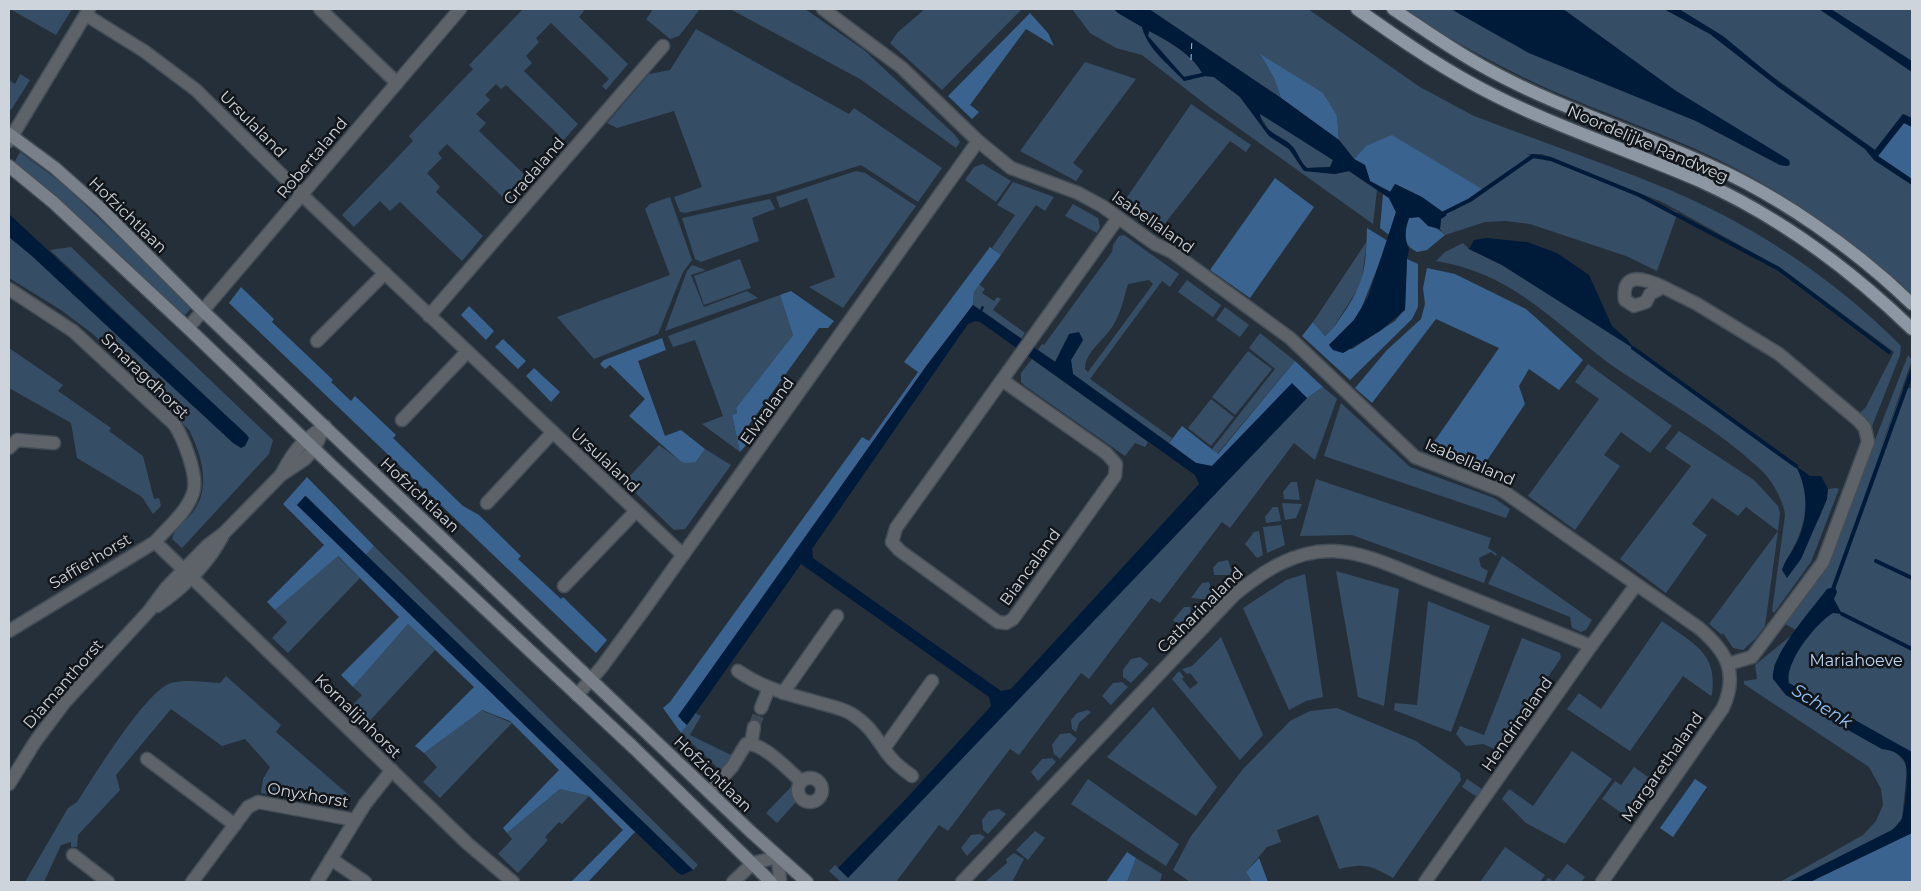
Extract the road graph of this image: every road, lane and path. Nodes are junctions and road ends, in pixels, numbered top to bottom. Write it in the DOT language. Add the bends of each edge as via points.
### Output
graph roads {
  1 [pos="320,9"];
  2 [pos="460,9"];
  3 [pos="823,9"];
  4 [pos="1357,9"];
  5 [pos="1393,9"];
  6 [pos="88,12"];
  7 [pos="663,46"];
  8 [pos="397,83"];
  9 [pos="10,137"];
  10 [pos="978,142"];
  11 [pos="9,166"];
  12 [pos="302,195"];
  13 [pos="1118,218"];
  14 [pos="385,273"];
  15 [pos="1663,287"];
  16 [pos="9,289"];
  17 [pos="1912,304"];
  18 [pos="203,311"];
  19 [pos="429,316"];
  20 [pos="188,328"];
  21 [pos="1912,329"];
  22 [pos="317,341"];
  23 [pos="467,352"];
  24 [pos="1002,380"];
  25 [pos="402,420"];
  26 [pos="325,426"];
  27 [pos="553,432"];
  28 [pos="304,439"];
  29 [pos="54,443"];
  30 [pos="9,448"];
  31 [pos="314,449"];
  32 [pos="281,475"];
  33 [pos="487,503"];
  34 [pos="636,511"];
  35 [pos="155,542"];
  36 [pos="684,555"];
  37 [pos="187,574"];
  38 [pos="1636,585"];
  39 [pos="564,586"];
  40 [pos="837,616"];
  41 [pos="9,631"];
  42 [pos="1590,646"];
  43 [pos="1728,664"];
  44 [pos="738,671"];
  45 [pos="590,679"];
  46 [pos="932,681"];
  47 [pos="768,688"];
  48 [pos="783,693"];
  49 [pos="576,695"];
  50 [pos="760,708"];
  51 [pos="754,727"];
  52 [pos="751,744"];
  53 [pos="885,747"];
  54 [pos="148,759"];
  55 [pos="392,770"];
  56 [pos="912,776"];
  57 [pos="802,782"];
  58 [pos="9,784"];
  59 [pos="709,792"];
  60 [pos="355,820"];
  61 [pos="235,825"];
  62 [pos="73,855"];
  63 [pos="778,857"];
  64 [pos="331,859"];
  65 [pos="753,863"];
  66 [pos="108,882"];
  67 [pos="192,882"];
  68 [pos="317,882"];
  69 [pos="365,882"];
  70 [pos="513,882"];
  71 [pos="733,882"];
  72 [pos="771,882"];
  73 [pos="780,882"];
  74 [pos="807,882"];
  75 [pos="962,882"];
  76 [pos="1426,882"];
  77 [pos="1602,882"];
  1 -- 8 [label="street"];
  2 -- 8 [label="street, Robertaland"];
  3 -- 10 [label="street, Isabellaland" via="901,67"];
  4 -- 21 [label="main road, Noordelijke Randweg" via="1472,83 1533,112 1702,182 1753,208 1842,268"];
  5 -- 17 [label="main road, Noordelijke Randweg" via="1482,66 1522,86 1709,165 1764,193 1854,255"];
  6 -- 9 [label="street"];
  6 -- 12 [label="street, Ursulaland" via="196,90"];
  7 -- 19 [label="street, Gradaland"];
  8 -- 12 [label="street, Robertaland"];
  9 -- 18 [label="main road, Hofzichtlaan" via="55,168 100,208"];
  10 -- 13 [label="street, Isabellaland" via="1018,172 1078,194"];
  10 -- 36 [label="street, Elviraland"];
  11 -- 20 [label="main road" via="54,203"];
  12 -- 14 [label="street, Ursulaland"];
  12 -- 18 [label="street, Robertaland"];
  13 -- 24 [label="street, Biancaland"];
  13 -- 38 [label="street, Isabellaland" via="1172,252 1290,338 1415,458 1503,491"];
  14 -- 19 [label="street, Ursulaland"];
  14 -- 22 [label="street"];
  15 -- 43 [label="street" via="1779,354 1859,421 1865,428 1868,442 1824,562 1752,657"];
  16 -- 35 [label="street, Smaragdhorst" via="73,331 182,435 194,491 186,506"];
  18 -- 20 [label="street, Robertaland"];
  18 -- 26 [label="main road, Hofzichtlaan"];
  19 -- 23 [label="street, Ursulaland"];
  20 -- 28 [label="main road"];
  23 -- 25 [label="street"];
  23 -- 27 [label="street, Ursulaland"];
  24 -- 24 [label="street, Biancaland" via="1106,453 1116,464 1115,476 1013,619 1006,623 998,622 892,542 896,528"];
  26 -- 28 [label="street, Diamanthorst"];
  26 -- 31 [label="street, Diamanthorst"];
  26 -- 45 [label="main road, Hofzichtlaan"];
  27 -- 33 [label="street, Ursulaland"];
  27 -- 34 [label="street, Ursulaland"];
  28 -- 31 [label="main road"];
  28 -- 32 [label="street, Diamanthorst"];
  29 -- 30 [label="street" via="17,440"];
  31 -- 32 [label="street, Diamanthorst"];
  31 -- 49 [label="main road"];
  32 -- 37 [label="street, Diamanthorst" via="224,533 214,552"];
  34 -- 36 [label="street, Ursulaland"];
  34 -- 39 [label="street, Ursulaland"];
  35 -- 37 [label="street, Saffierhorst"];
  35 -- 41 [label="street, Saffierhorst"];
  36 -- 45 [label="street, Elviraland"];
  37 -- 55 [label="street, Kornalijnhorst"];
  37 -- 58 [label="street, Diamanthorst" via="173,595 149,611 65,702"];
  38 -- 42 [label="street, Hendrinaland"];
  38 -- 43 [label="street, Isabellaland" via="1711,639"];
  40 -- 48 [label="street"];
  42 -- 75 [label="street, Catharinaland" via="1350,552 1331,551 1296,557 1262,572 1234,595"];
  42 -- 76 [label="street, Hendrinaland"];
  43 -- 77 [label="street, Margarethaland" via="1730,682 1723,708"];
  44 -- 47 [label="street"];
  45 -- 49 [label="street, Elviraland"];
  45 -- 59 [label="main road, Hofzichtlaan"];
  46 -- 53 [label="street"];
  47 -- 48 [label="street"];
  47 -- 50 [label="street"];
  48 -- 53 [label="street" via="850,714 866,725"];
  49 -- 65 [label="main road"];
  51 -- 52 [label="street"];
  52 -- 57 [label="street" via="765,751"];
  52 -- 59 [label="street" via="742,748 732,766"];
  53 -- 56 [label="street" via="895,763"];
  54 -- 61 [label="street"];
  55 -- 60 [label="street"];
  55 -- 70 [label="street, Kornalijnhorst" via="468,844"];
  59 -- 63 [label="main road, Hofzichtlaan"];
  60 -- 61 [label="street, Onyxhorst" via="258,802 248,808"];
  60 -- 64 [label="street"];
  61 -- 67 [label="street, Onyxhorst"];
  62 -- 66 [label="street"];
  63 -- 65 [label="street"];
  63 -- 73 [label="street"];
  63 -- 74 [label="main road, Hofzichtlaan"];
  64 -- 68 [label="street"];
  64 -- 69 [label="street"];
  65 -- 71 [label="street"];
  65 -- 72 [label="main road"];
}
